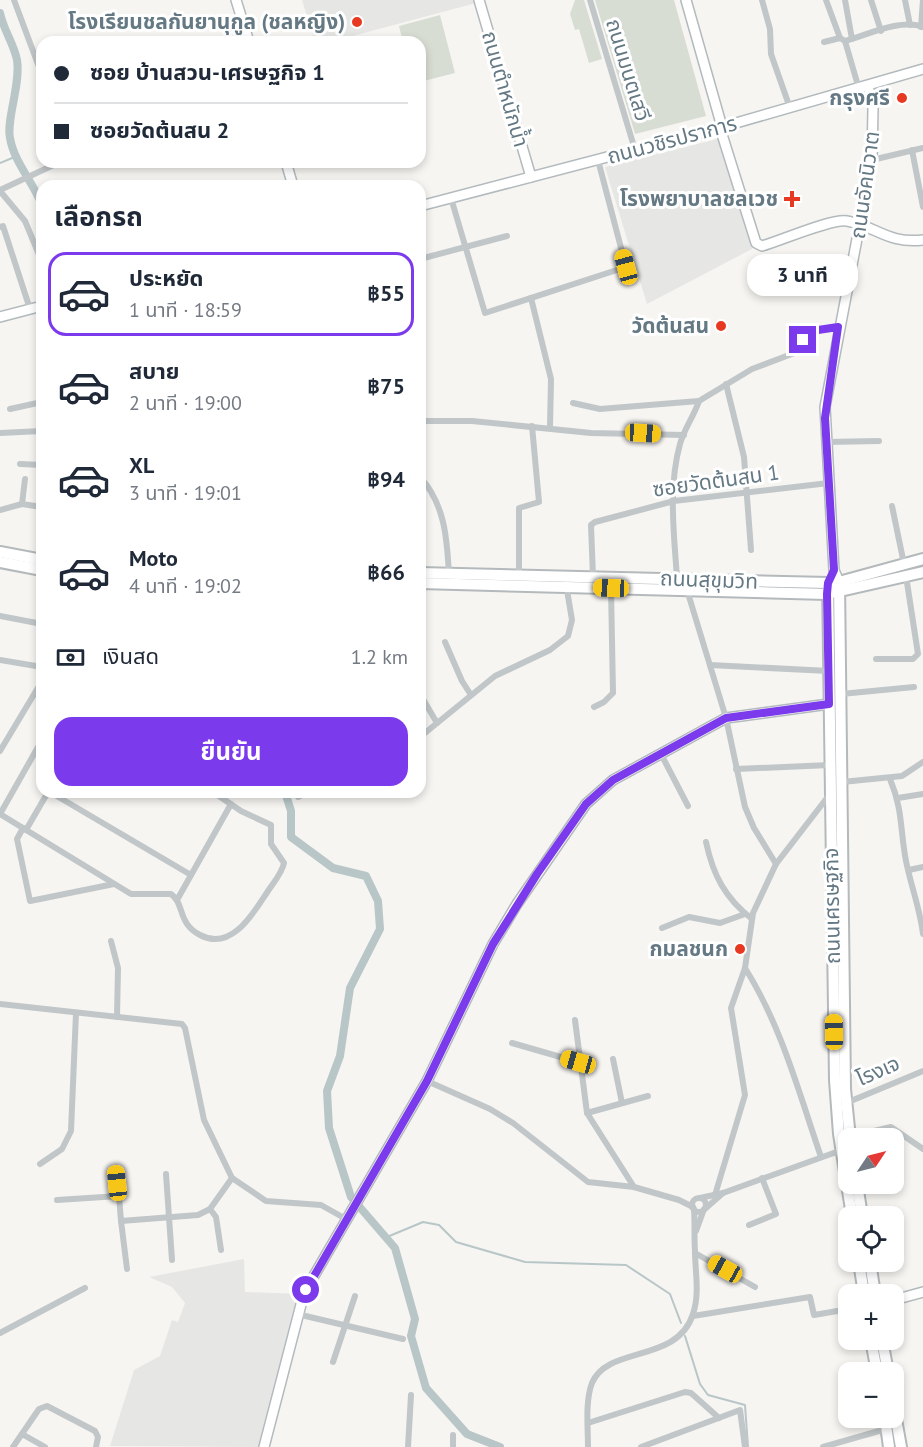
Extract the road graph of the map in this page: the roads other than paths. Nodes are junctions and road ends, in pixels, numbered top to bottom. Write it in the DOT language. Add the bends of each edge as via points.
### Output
graph roads {
  1 [pos="14,0"];
  2 [pos="236,0"];
  3 [pos="479,0"];
  4 [pos="590,0"];
  5 [pos="762,0"];
  6 [pos="826,0"];
  7 [pos="845,0"];
  8 [pos="871,0"];
  9 [pos="905,0"];
  10 [pos="923,0"];
  11 [pos="689,1"];
  12 [pos="910,25"];
  13 [pos="922,27"];
  14 [pos="880,31"];
  15 [pos="247,36"];
  16 [pos="846,39"];
  17 [pos="824,42"];
  18 [pos="36,59"];
  19 [pos="923,69"];
  20 [pos="863,87"];
  21 [pos="790,108"];
  22 [pos="721,128"];
  23 [pos="923,148"];
  24 [pos="635,150"];
  25 [pos="912,150"];
  26 [pos="598,160"];
  27 [pos="872,160"];
  28 [pos="45,168"];
  29 [pos="531,177"];
  30 [pos="0,190"];
  31 [pos="452,198"];
  32 [pos="426,204"];
  33 [pos="923,207"];
  34 [pos="0,226"];
  35 [pos="861,226"];
  36 [pos="507,236"];
  37 [pos="923,240"];
  38 [pos="465,246"];
  39 [pos="36,248"];
  40 [pos="426,257"];
  41 [pos="531,298"];
  42 [pos="36,308"];
  43 [pos="30,309"];
  44 [pos="0,317"];
  45 [pos="838,327"];
  46 [pos="726,384"];
  47 [pos="699,401"];
  48 [pos="36,403"];
  49 [pos="573,403"];
  50 [pos="10,409"];
  51 [pos="426,421"];
  52 [pos="532,426"];
  53 [pos="550,428"];
  54 [pos="36,431"];
  55 [pos="0,433"];
  56 [pos="684,435"];
  57 [pos="879,441"];
  58 [pos="826,442"];
  59 [pos="20,464"];
  60 [pos="36,465"];
  61 [pos="25,479"];
  62 [pos="829,483"];
  63 [pos="426,486"];
  64 [pos="746,492"];
  65 [pos="674,501"];
  66 [pos="22,504"];
  67 [pos="36,506"];
  68 [pos="892,506"];
  69 [pos="0,510"];
  70 [pos="751,550"];
  71 [pos="0,552"];
  72 [pos="36,559"];
  73 [pos="923,559"];
  74 [pos="0,562"];
  75 [pos="904,564"];
  76 [pos="36,569"];
  77 [pos="923,572"];
  78 [pos="426,573"];
  79 [pos="449,574"];
  80 [pos="519,575"];
  81 [pos="906,576"];
  82 [pos="593,577"];
  83 [pos="677,578"];
  84 [pos="566,582"];
  85 [pos="426,584"];
  86 [pos="611,588"];
  87 [pos="833,588"];
  88 [pos="687,590"];
  89 [pos="0,616"];
  90 [pos="36,623"];
  91 [pos="445,642"];
  92 [pos="876,659"];
  93 [pos="0,660"];
  94 [pos="710,665"];
  95 [pos="36,666"];
  96 [pos="829,671"];
  97 [pos="914,687"];
  98 [pos="36,691"];
  99 [pos="841,694"];
  100 [pos="471,695"];
  101 [pos="426,704"];
  102 [pos="829,704"];
  103 [pos="594,707"];
  104 [pos="726,718"];
  105 [pos="437,723"];
  106 [pos="426,732"];
  107 [pos="0,751"];
  108 [pos="36,751"];
  109 [pos="661,754"];
  110 [pos="923,762"];
  111 [pos="830,765"];
  112 [pos="736,769"];
  113 [pos="890,779"];
  114 [pos="842,782"];
  115 [pos="830,793"];
  116 [pos="923,794"];
  117 [pos="45,798"];
  118 [pos="59,798"];
  119 [pos="222,798"];
  120 [pos="898,798"];
  121 [pos="231,804"];
  122 [pos="688,806"];
  123 [pos="0,814"];
  124 [pos="24,829"];
  125 [pos="706,842"];
  126 [pos="776,864"];
  127 [pos="923,867"];
  128 [pos="909,870"];
  129 [pos="191,875"];
  130 [pos="114,884"];
  131 [pos="177,900"];
  132 [pos="922,909"];
  133 [pos="745,914"];
  134 [pos="752,919"];
  135 [pos="662,928"];
  136 [pos="923,934"];
  137 [pos="111,941"];
  138 [pos="745,968"];
  139 [pos="0,1004"];
  140 [pos="76,1014"];
  141 [pos="117,1017"];
  142 [pos="575,1020"];
  143 [pos="512,1044"];
  144 [pos="614,1059"];
  145 [pos="578,1062"];
  146 [pos="923,1071"];
  147 [pos="427,1081"];
  148 [pos="648,1096"];
  149 [pos="846,1102"];
  150 [pos="622,1103"];
  151 [pos="587,1113"];
  152 [pos="840,1128"];
  153 [pos="848,1128"];
  154 [pos="904,1136"];
  155 [pos="923,1149"];
  156 [pos="838,1151"];
  157 [pos="821,1157"];
  158 [pos="40,1164"];
  159 [pos="116,1170"];
  160 [pos="166,1174"];
  161 [pos="762,1178"];
  162 [pos="232,1179"];
  163 [pos="634,1187"];
  164 [pos="723,1193"];
  165 [pos="715,1195"];
  166 [pos="119,1196"];
  167 [pos="698,1198"];
  168 [pos="57,1200"];
  169 [pos="679,1200"];
  170 [pos="694,1208"];
  171 [pos="210,1209"];
  172 [pos="705,1209"];
  173 [pos="168,1217"];
  174 [pos="346,1219"];
  175 [pos="121,1221"];
  176 [pos="749,1225"];
  177 [pos="695,1234"];
  178 [pos="220,1250"];
  179 [pos="695,1253"];
  180 [pos="172,1260"];
  181 [pos="127,1269"];
  182 [pos="755,1287"];
  183 [pos="84,1288"];
  184 [pos="923,1292"];
  185 [pos="355,1296"];
  186 [pos="904,1297"];
  187 [pos="838,1311"];
  188 [pos="297,1314"];
  189 [pos="693,1316"];
  190 [pos="343,1325"];
  191 [pos="0,1333"];
  192 [pos="403,1339"];
  193 [pos="333,1362"];
  194 [pos="411,1395"];
  195 [pos="719,1418"];
  196 [pos="588,1424"];
  197 [pos="898,1428"];
  198 [pos="886,1430"];
  199 [pos="22,1434"];
  200 [pos="453,1435"];
  201 [pos="13,1447"];
  202 [pos="45,1447"];
  203 [pos="96,1447"];
  204 [pos="264,1447"];
  205 [pos="408,1447"];
  206 [pos="453,1447"];
  207 [pos="588,1447"];
  208 [pos="641,1447"];
  209 [pos="744,1447"];
  210 [pos="823,1447"];
  211 [pos="889,1447"];
  212 [pos="901,1447"];
  1 -- 18 [label="street"];
  2 -- 15 [label="street"];
  3 -- 29 [label="street, ถนนตำหนักน้ำ"];
  4 -- 24 [label="street, ถนนมนตเสวี"];
  5 -- 21 [label="street" via="770,29 771,54"];
  6 -- 16 [label="street"];
  7 -- 16 [label="street"];
  8 -- 14 [label="street"];
  9 -- 12 [label="street"];
  10 -- 13 [label="street"];
  11 -- 22 [label="street"];
  12 -- 13 [label="street"];
  12 -- 14 [label="street"];
  14 -- 16 [label="street"];
  16 -- 17 [label="street"];
  16 -- 20 [label="street"];
  19 -- 20 [label="street, ถนนวชิรปราการ"];
  20 -- 21 [label="street, ถนนวชิรปราการ"];
  20 -- 27 [label="street, ถนนอัคนิวาต" via="873,108"];
  21 -- 22 [label="street, ถนนวชิรปราการ"];
  22 -- 24 [label="street, ถนนวชิรปราการ"];
  22 -- 35 [label="street" via="756,243 762,246 840,220"];
  23 -- 25 [label="street"];
  24 -- 26 [label="street, ถนนวชิรปราการ"];
  25 -- 27 [label="street"];
  25 -- 33 [label="street"];
  26 -- 29 [label="street, ถนนวชิรปราการ"];
  26 -- 41 [label="street" via="626,267"];
  27 -- 35 [label="street, ถนนอัคนิวาต"];
  28 -- 30 [label="street"];
  29 -- 31 [label="street, ถนนวชิรปราการ"];
  30 -- 39 [label="street" via="25,221"];
  31 -- 32 [label="street, ถนนวชิรปราการ"];
  31 -- 38 [label="street"];
  34 -- 43 [label="street"];
  35 -- 37 [label="street" via="885,237"];
  35 -- 45 [label="street, ถนนอัคนิวาต"];
  36 -- 38 [label="street"];
  38 -- 40 [label="street"];
  38 -- 41 [label="street" via="485,313"];
  41 -- 53 [label="street" via="551,379"];
  42 -- 43 [label="street"];
  43 -- 44 [label="street"];
  45 -- 46 [label="street" via="818,330 806,337 797,352"];
  45 -- 58 [label="street, ถนนอัคนิวาต" via="825,407"];
  46 -- 47 [label="street"];
  46 -- 64 [label="street" via="744,456"];
  47 -- 49 [label="street" via="600,409"];
  47 -- 56 [label="street"];
  48 -- 50 [label="street"];
  51 -- 52 [label="street"];
  52 -- 53 [label="street"];
  52 -- 80 [label="street" via="539,502 519,508"];
  53 -- 56 [label="street"];
  54 -- 55 [label="street"];
  56 -- 65 [label="street" via="675,464"];
  57 -- 58 [label="street"];
  58 -- 62 [label="street, ถนนอัคนิวาต"];
  59 -- 60 [label="street"];
  61 -- 66 [label="street"];
  62 -- 64 [label="street, ซอยวัดต้นสน 1"];
  62 -- 87 [label="street, ถนนอัคนิวาต"];
  63 -- 79 [label="street" via="439,504"];
  64 -- 65 [label="street, ซอยวัดต้นสน 1"];
  64 -- 70 [label="street"];
  65 -- 82 [label="street, ซอยวัดต้นสน 1" via="591,525"];
  65 -- 83 [label="street"];
  66 -- 67 [label="street"];
  66 -- 69 [label="street"];
  68 -- 75 [label="street"];
  71 -- 72 [label="main road"];
  73 -- 75 [label="main road, ถนนสุขุมวิท"];
  74 -- 76 [label="main road"];
  75 -- 87 [label="main road, ถนนสุขุมวิท"];
  77 -- 81 [label="main road, ถนนสุขุมวิท"];
  78 -- 79 [label="main road, ถนนสุขุมวิท"];
  79 -- 80 [label="main road, ถนนสุขุมวิท"];
  80 -- 84 [label="main road, ถนนสุขุมวิท"];
  81 -- 87 [label="main road, ถนนสุขุมวิท"];
  81 -- 92 [label="street" via="918,654 913,659"];
  82 -- 83 [label="main road, ถนนสุขุมวิท"];
  82 -- 84 [label="main road, ถนนสุขุมวิท"];
  83 -- 87 [label="main road, ถนนสุขุมวิท"];
  84 -- 85 [label="main road, ถนนสุขุมวิท"];
  84 -- 86 [label="main road, ถนนสุขุมวิท"];
  84 -- 100 [label="street" via="572,620 568,636 550,650 495,676"];
  86 -- 88 [label="main road, ถนนสุขุมวิท"];
  86 -- 103 [label="street" via="613,693"];
  87 -- 88 [label="main road, ถนนสุขุมวิท"];
  87 -- 96 [label="main road, ถนนเศรษฐกิจ"];
  87 -- 99 [label="main road, ถนนเศรษฐกิจ"];
  88 -- 94 [label="street"];
  89 -- 90 [label="street"];
  91 -- 100 [label="street"];
  93 -- 95 [label="street"];
  94 -- 96 [label="street"];
  94 -- 104 [label="street"];
  96 -- 102 [label="main road, ถนนเศรษฐกิจ"];
  97 -- 99 [label="street"];
  98 -- 107 [label="street"];
  99 -- 114 [label="main road, ถนนเศรษฐกิจ"];
  100 -- 105 [label="street"];
  101 -- 105 [label="street"];
  102 -- 104 [label="street"];
  102 -- 111 [label="main road, ถนนเศรษฐกิจ"];
  104 -- 109 [label="street"];
  104 -- 112 [label="street"];
  105 -- 106 [label="street"];
  108 -- 123 [label="street"];
  109 -- 122 [label="street"];
  109 -- 147 [label="street" via="598,791 564,833 493,944"];
  110 -- 113 [label="street"];
  111 -- 112 [label="street"];
  111 -- 115 [label="main road, ถนนเศรษฐกิจ"];
  112 -- 126 [label="street" via="745,807"];
  113 -- 114 [label="street"];
  113 -- 120 [label="street"];
  114 -- 149 [label="main road, ถนนเศรษฐกิจ"];
  115 -- 126 [label="street"];
  115 -- 152 [label="main road, ถนนเศรษฐกิจ" via="835,1080"];
  116 -- 120 [label="street"];
  117 -- 124 [label="street"];
  118 -- 129 [label="street"];
  119 -- 121 [label="street"];
  120 -- 128 [label="street"];
  121 -- 129 [label="street"];
  121 -- 131 [label="street" via="271,825 270,843 283,858 282,869 247,924 225,936 198,934 182,917"];
  123 -- 124 [label="street"];
  124 -- 130 [label="street"];
  124 -- 130 [label="street" via="17,839 30,901"];
  125 -- 133 [label="street" via="722,889"];
  126 -- 134 [label="street"];
  127 -- 128 [label="street"];
  128 -- 132 [label="street"];
  129 -- 131 [label="street"];
  130 -- 131 [label="street" via="131,894 165,893"];
  132 -- 136 [label="street"];
  133 -- 134 [label="street"];
  133 -- 135 [label="street" via="720,923 688,917"];
  134 -- 138 [label="street"];
  137 -- 141 [label="street" via="118,968"];
  138 -- 157 [label="street" via="775,1025"];
  138 -- 165 [label="street" via="730,1008 745,1095"];
  139 -- 140 [label="street"];
  140 -- 141 [label="street"];
  140 -- 158 [label="street" via="70,1131 62,1149"];
  141 -- 162 [label="street" via="185,1028 204,1120"];
  142 -- 145 [label="street"];
  143 -- 145 [label="street"];
  144 -- 150 [label="street"];
  145 -- 151 [label="street"];
  146 -- 149 [label="street, โรงเจ"];
  147 -- 163 [label="street" via="513,1123 588,1182"];
  147 -- 174 [label="street"];
  148 -- 150 [label="street"];
  149 -- 153 [label="main road, ถนนเศรษฐกิจ"];
  150 -- 151 [label="street"];
  151 -- 163 [label="street"];
  154 -- 155 [label="street"];
  156 -- 157 [label="street"];
  157 -- 161 [label="street"];
  159 -- 166 [label="street"];
  160 -- 173 [label="street"];
  161 -- 164 [label="street"];
  161 -- 176 [label="street" via="776,1214"];
  162 -- 171 [label="street"];
  162 -- 174 [label="street" via="266,1201 321,1205"];
  163 -- 169 [label="street"];
  164 -- 165 [label="street"];
  164 -- 172 [label="street"];
  165 -- 167 [label="street"];
  166 -- 168 [label="street"];
  166 -- 175 [label="street"];
  167 -- 169 [label="street"];
  167 -- 170 [label="street"];
  167 -- 172 [label="street" via="705,1201"];
  169 -- 170 [label="street"];
  170 -- 172 [label="street" via="700,1212"];
  170 -- 177 [label="street"];
  171 -- 173 [label="street" via="198,1215"];
  171 -- 178 [label="street" via="216,1217"];
  172 -- 177 [label="street"];
  173 -- 175 [label="street"];
  173 -- 180 [label="street"];
  174 -- 188 [label="street" via="304,1293"];
  175 -- 181 [label="street"];
  177 -- 179 [label="street"];
  179 -- 182 [label="street"];
  179 -- 189 [label="street" via="698,1288"];
  183 -- 191 [label="street"];
  184 -- 186 [label="street"];
  185 -- 190 [label="street"];
  187 -- 189 [label="street" via="814,1315 810,1298"];
  188 -- 190 [label="street"];
  188 -- 204 [label="street"];
  189 -- 196 [label="street" via="667,1346 601,1370 592,1384"];
  190 -- 192 [label="street"];
  190 -- 193 [label="street"];
  194 -- 205 [label="street"];
  195 -- 196 [label="street" via="686,1392"];
  195 -- 208 [label="street"];
  195 -- 209 [label="street" via="741,1410"];
  196 -- 207 [label="street"];
  197 -- 212 [label="main road"];
  198 -- 210 [label="street"];
  198 -- 211 [label="main road"];
  199 -- 201 [label="street"];
  199 -- 202 [label="street"];
  199 -- 203 [label="street" via="39,1409 47,1406 95,1431"];
  200 -- 206 [label="street"];
}
